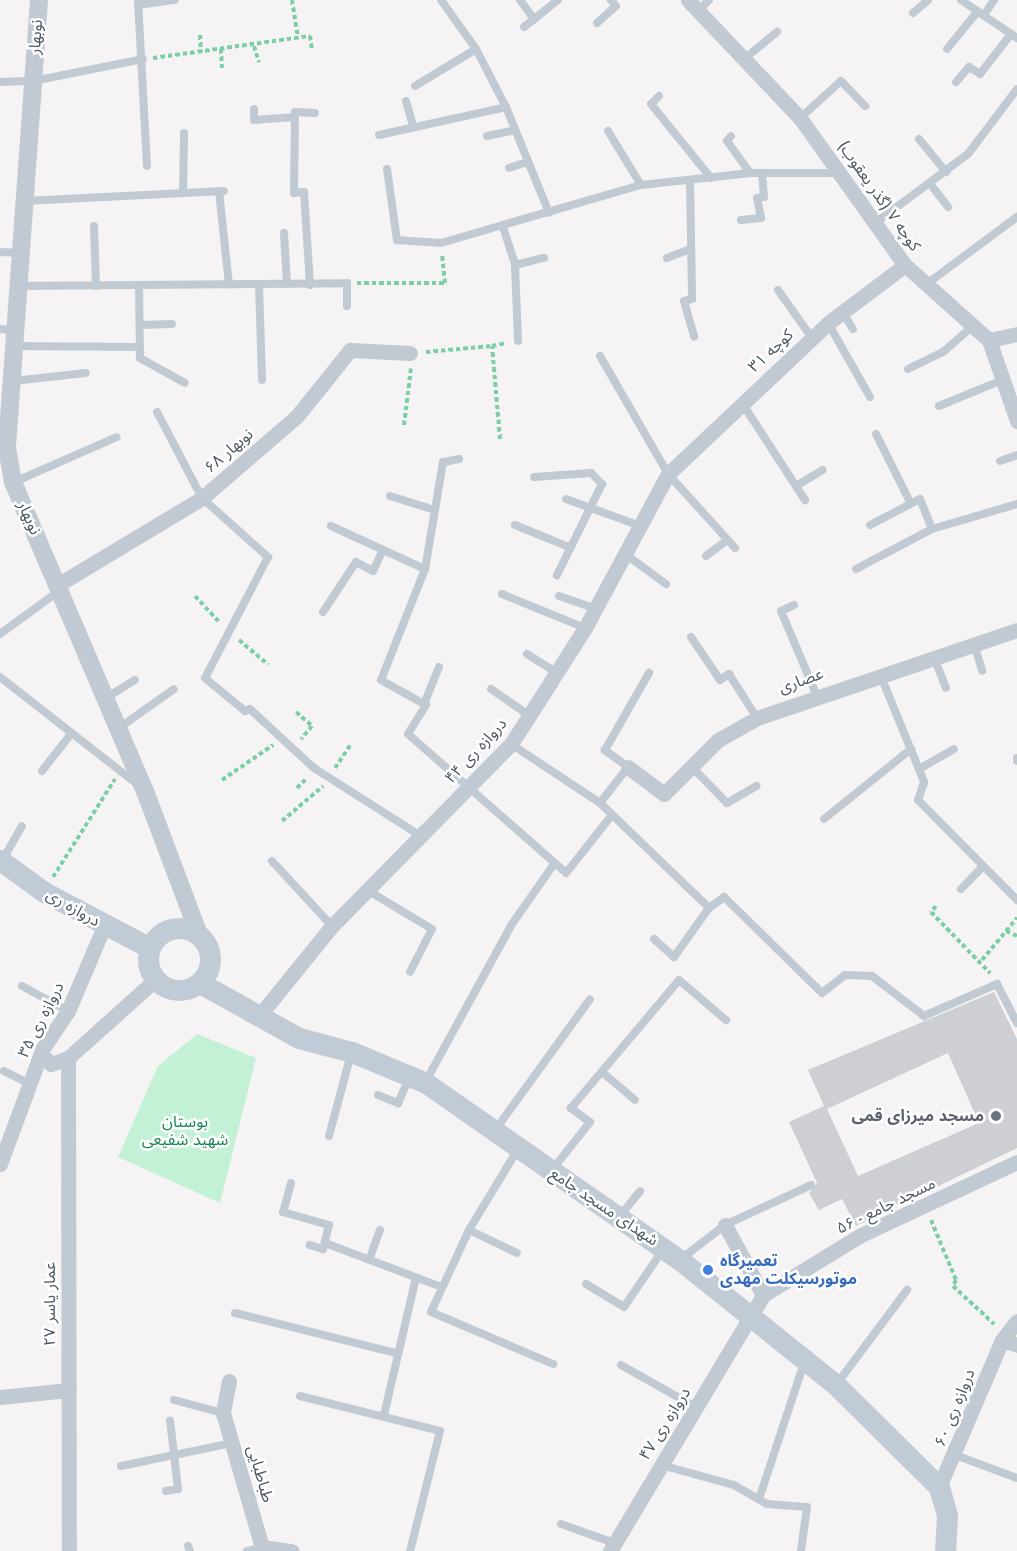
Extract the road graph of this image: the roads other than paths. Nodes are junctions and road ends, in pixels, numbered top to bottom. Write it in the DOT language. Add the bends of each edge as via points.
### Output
graph roads {
  1 [pos="39,0"];
  2 [pos="175,0"];
  3 [pos="441,0"];
  4 [pos="520,0"];
  5 [pos="558,0"];
  6 [pos="611,0"];
  7 [pos="928,0"];
  8 [pos="961,0"];
  9 [pos="994,0"];
  10 [pos="138,3"];
  11 [pos="699,3"];
  12 [pos="981,13"];
  13 [pos="914,14"];
  14 [pos="534,19"];
  15 [pos="597,23"];
  16 [pos="524,27"];
  17 [pos="777,32"];
  18 [pos="1014,36"];
  19 [pos="476,49"];
  20 [pos="947,49"];
  21 [pos="143,59"];
  22 [pos="744,59"];
  23 [pos="33,81"];
  24 [pos="0,82"];
  25 [pos="956,82"];
  26 [pos="415,86"];
  27 [pos="1017,89"];
  28 [pos="659,96"];
  29 [pos="406,101"];
  30 [pos="506,106"];
  31 [pos="865,106"];
  32 [pos="254,109"];
  33 [pos="315,113"];
  34 [pos="295,115"];
  35 [pos="800,118"];
  36 [pos="413,125"];
  37 [pos="515,130"];
  38 [pos="608,131"];
  39 [pos="184,133"];
  40 [pos="379,135"];
  41 [pos="487,136"];
  42 [pos="731,136"];
  43 [pos="919,139"];
  44 [pos="528,162"];
  45 [pos="147,166"];
  46 [pos="509,168"];
  47 [pos="387,170"];
  48 [pos="946,172"];
  49 [pos="750,173"];
  50 [pos="843,173"];
  51 [pos="762,174"];
  52 [pos="711,178"];
  53 [pos="690,180"];
  54 [pos="641,185"];
  55 [pos="931,185"];
  56 [pos="183,193"];
  57 [pos="24,201"];
  58 [pos="948,207"];
  59 [pos="549,213"];
  60 [pos="1017,217"];
  61 [pos="741,220"];
  62 [pos="874,224"];
  63 [pos="94,226"];
  64 [pos="503,227"];
  65 [pos="284,233"];
  66 [pos="691,249"];
  67 [pos="0,252"];
  68 [pos="21,254"];
  69 [pos="544,258"];
  70 [pos="667,258"];
  71 [pos="515,265"];
  72 [pos="905,265"];
  73 [pos="928,283"];
  74 [pos="229,284"];
  75 [pos="259,284"];
  76 [pos="287,284"];
  77 [pos="310,285"];
  78 [pos="20,286"];
  79 [pos="96,286"];
  80 [pos="139,286"];
  81 [pos="778,290"];
  82 [pos="347,306"];
  83 [pos="842,311"];
  84 [pos="828,323"];
  85 [pos="976,323"];
  86 [pos="172,324"];
  87 [pos="140,326"];
  88 [pos="853,330"];
  89 [pos="1017,334"];
  90 [pos="11,335"];
  91 [pos="694,336"];
  92 [pos="812,338"];
  93 [pos="989,340"];
  94 [pos="518,341"];
  95 [pos="140,347"];
  96 [pos="410,353"];
  97 [pos="600,357"];
  98 [pos="908,369"];
  99 [pos="86,373"];
  100 [pos="262,380"];
  101 [pos="1002,380"];
  102 [pos="13,381"];
  103 [pos="185,383"];
  104 [pos="870,397"];
  105 [pos="742,403"];
  106 [pos="939,406"];
  107 [pos="157,412"];
  108 [pos="1017,422"];
  109 [pos="876,434"];
  110 [pos="117,437"];
  111 [pos="4,447"];
  112 [pos="1017,455"];
  113 [pos="459,459"];
  114 [pos="1000,461"];
  115 [pos="823,470"];
  116 [pos="668,474"];
  117 [pos="534,477"];
  118 [pos="13,482"];
  119 [pos="796,486"];
  120 [pos="390,496"];
  121 [pos="202,498"];
  122 [pos="566,499"];
  123 [pos="805,500"];
  124 [pos="910,502"];
  125 [pos="1017,504"];
  126 [pos="594,505"];
  127 [pos="435,510"];
  128 [pos="515,525"];
  129 [pos="638,525"];
  130 [pos="870,525"];
  131 [pos="331,526"];
  132 [pos="932,529"];
  133 [pos="727,540"];
  134 [pos="569,548"];
  135 [pos="735,548"];
  136 [pos="382,552"];
  137 [pos="625,555"];
  138 [pos="706,556"];
  139 [pos="425,569"];
  140 [pos="856,569"];
  141 [pos="557,576"];
  142 [pos="666,584"];
  143 [pos="60,587"];
  144 [pos="502,594"];
  145 [pos="559,596"];
  146 [pos="794,605"];
  147 [pos="596,609"];
  148 [pos="322,612"];
  149 [pos="585,628"];
  150 [pos="1017,630"];
  151 [pos="0,634"];
  152 [pos="691,637"];
  153 [pos="974,643"];
  154 [pos="527,654"];
  155 [pos="934,657"];
  156 [pos="439,667"];
  157 [pos="982,671"];
  158 [pos="558,673"];
  159 [pos="649,673"];
  160 [pos="879,673"];
  161 [pos="0,677"];
  162 [pos="135,680"];
  163 [pos="946,688"];
  164 [pos="174,689"];
  165 [pos="491,689"];
  166 [pos="816,694"];
  167 [pos="106,698"];
  168 [pos="424,704"];
  169 [pos="531,716"];
  170 [pos="757,717"];
  171 [pos="119,729"];
  172 [pos="70,735"];
  173 [pos="511,744"];
  174 [pos="911,749"];
  175 [pos="954,749"];
  176 [pos="628,767"];
  177 [pos="692,767"];
  178 [pos="919,769"];
  179 [pos="42,771"];
  180 [pos="756,786"];
  181 [pos="467,788"];
  182 [pos="146,790"];
  183 [pos="600,803"];
  184 [pos="612,815"];
  185 [pos="824,819"];
  186 [pos="22,826"];
  187 [pos="419,835"];
  188 [pos="272,861"];
  189 [pos="0,862"];
  190 [pos="554,864"];
  191 [pos="981,868"];
  192 [pos="961,889"];
  193 [pos="366,890"];
  194 [pos="1017,900"];
  195 [pos="709,908"];
  196 [pos="104,926"];
  197 [pos="332,926"];
  198 [pos="199,935"];
  199 [pos="654,939"];
  200 [pos="150,948"];
  201 [pos="410,972"];
  202 [pos="156,980"];
  203 [pos="200,983"];
  204 [pos="22,986"];
  205 [pos="590,999"];
  206 [pos="68,1011"];
  207 [pos="260,1016"];
  208 [pos="726,1020"];
  209 [pos="1017,1023"];
  210 [pos="352,1052"];
  211 [pos="41,1054"];
  212 [pos="68,1058"];
  213 [pos="4,1071"];
  214 [pos="602,1072"];
  215 [pos="418,1079"];
  216 [pos="30,1084"];
  217 [pos="378,1095"];
  218 [pos="635,1100"];
  219 [pos="6,1130"];
  220 [pos="495,1130"];
  221 [pos="329,1136"];
  222 [pos="519,1148"];
  223 [pos="1017,1162"];
  224 [pos="0,1164"];
  225 [pos="551,1171"];
  226 [pos="291,1183"];
  227 [pos="812,1185"];
  228 [pos="640,1191"];
  229 [pos="619,1218"];
  230 [pos="725,1225"];
  231 [pos="380,1230"];
  232 [pos="469,1230"];
  233 [pos="325,1243"];
  234 [pos="310,1245"];
  235 [pos="517,1253"];
  236 [pos="672,1254"];
  237 [pos="369,1260"];
  238 [pos="416,1278"];
  239 [pos="586,1284"];
  240 [pos="440,1286"];
  241 [pos="907,1290"];
  242 [pos="763,1295"];
  243 [pos="235,1313"];
  244 [pos="752,1316"];
  245 [pos="1017,1321"];
  246 [pos="1010,1343"];
  247 [pos="396,1353"];
  248 [pos="805,1361"];
  249 [pos="553,1364"];
  250 [pos="621,1365"];
  251 [pos="230,1382"];
  252 [pos="836,1385"];
  253 [pos="69,1390"];
  254 [pos="300,1395"];
  255 [pos="0,1397"];
  256 [pos="174,1400"];
  257 [pos="697,1408"];
  258 [pos="223,1413"];
  259 [pos="384,1415"];
  260 [pos="170,1420"];
  261 [pos="232,1443"];
  262 [pos="173,1455"];
  263 [pos="956,1455"];
  264 [pos="661,1465"];
  265 [pos="121,1466"];
  266 [pos="1017,1478"];
  267 [pos="939,1487"];
  268 [pos="166,1491"];
  269 [pos="759,1499"];
  270 [pos="561,1524"];
  271 [pos="262,1547"];
  272 [pos="612,1547"];
  273 [pos="65,1550"];
  274 [pos="247,1551"];
  275 [pos="292,1551"];
  276 [pos="410,1551"];
  277 [pos="801,1551"];
  278 [pos="945,1551"];
  1 -- 23 [label="street, نوبهار"];
  2 -- 10 [label="lane"];
  3 -- 19 [label="lane"];
  4 -- 14 [label="lane"];
  5 -- 14 [label="lane"];
  6 -- 15 [label="lane" via="616,6"];
  7 -- 13 [label="lane"];
  8 -- 12 [label="lane"];
  9 -- 12 [label="lane"];
  10 -- 21 [label="lane"];
  11 -- 22 [label="street, کوچه ۷ (گذر یعقوب)"];
  12 -- 18 [label="lane"];
  12 -- 20 [label="lane"];
  14 -- 16 [label="lane"];
  17 -- 22 [label="lane"];
  18 -- 25 [label="lane" via="980,74 969,67"];
  19 -- 26 [label="lane"];
  19 -- 30 [label="lane"];
  21 -- 23 [label="lane"];
  21 -- 45 [label="lane"];
  22 -- 35 [label="street, کوچه ۷ (گذر یعقوب)"];
  23 -- 24 [label="lane"];
  23 -- 57 [label="street, نوبهار"];
  27 -- 48 [label="lane" via="968,154"];
  28 -- 52 [label="lane" via="651,104"];
  29 -- 36 [label="lane"];
  30 -- 36 [label="lane" via="416,130"];
  30 -- 37 [label="lane"];
  31 -- 35 [label="lane" via="841,81"];
  32 -- 34 [label="lane" via="254,120"];
  33 -- 34 [label="lane"];
  34 -- 77 [label="lane" via="294,193 304,192"];
  35 -- 50 [label="street, کوچه ۷ (گذر یعقوب)"];
  36 -- 40 [label="lane"];
  37 -- 41 [label="lane"];
  37 -- 44 [label="lane"];
  38 -- 54 [label="lane"];
  39 -- 56 [label="lane"];
  42 -- 49 [label="lane" via="727,141"];
  43 -- 48 [label="lane"];
  44 -- 46 [label="lane"];
  44 -- 59 [label="lane"];
  47 -- 64 [label="lane" via="397,240 441,243"];
  48 -- 55 [label="lane"];
  49 -- 51 [label="lane"];
  49 -- 52 [label="lane"];
  50 -- 51 [label="lane"];
  50 -- 62 [label="street, کوچه ۷ (گذر یعقوب)"];
  51 -- 61 [label="lane" via="764,197 757,198 761,218"];
  52 -- 53 [label="lane"];
  53 -- 54 [label="lane"];
  53 -- 66 [label="lane"];
  54 -- 59 [label="lane"];
  55 -- 58 [label="lane"];
  55 -- 62 [label="lane"];
  56 -- 57 [label="lane"];
  56 -- 74 [label="lane" via="221,191"];
  57 -- 68 [label="street, نوبهار"];
  59 -- 64 [label="lane"];
  60 -- 73 [label="lane"];
  62 -- 72 [label="street, کوچه ۷ (گذر یعقوب)"];
  63 -- 79 [label="lane"];
  64 -- 71 [label="lane"];
  65 -- 76 [label="lane"];
  66 -- 70 [label="lane"];
  66 -- 91 [label="lane" via="692,299 684,301"];
  67 -- 68 [label="lane"];
  68 -- 78 [label="street, نوبهار"];
  69 -- 71 [label="lane"];
  71 -- 94 [label="lane"];
  72 -- 73 [label="street, کوچه ۷ (گذر یعقوب)"];
  72 -- 83 [label="street, کوچه ۳۱"];
  73 -- 85 [label="street, کوچه ۷ (گذر یعقوب)"];
  74 -- 75 [label="lane"];
  74 -- 80 [label="lane"];
  75 -- 76 [label="lane"];
  75 -- 100 [label="lane"];
  76 -- 77 [label="lane"];
  77 -- 82 [label="lane" via="346,283"];
  78 -- 79 [label="lane"];
  78 -- 90 [label="street, نوبهار"];
  79 -- 80 [label="lane"];
  80 -- 87 [label="lane"];
  81 -- 92 [label="lane"];
  83 -- 84 [label="street, کوچه ۳۱"];
  83 -- 88 [label="lane"];
  84 -- 92 [label="street, کوچه ۳۱"];
  84 -- 104 [label="lane"];
  85 -- 93 [label="street, کوچه ۷ (گذر یعقوب)"];
  85 -- 98 [label="lane" via="943,352"];
  86 -- 87 [label="lane"];
  87 -- 95 [label="lane"];
  89 -- 93 [label="street"];
  90 -- 95 [label="lane"];
  90 -- 102 [label="street, نوبهار"];
  92 -- 105 [label="street, کوچه ۳۱"];
  93 -- 101 [label="street, کوچه ۷ (گذر یعقوب)"];
  95 -- 103 [label="lane" via="140,358"];
  96 -- 121 [label="street, نوبهار ۶۸" via="350,350 297,416"];
  97 -- 116 [label="lane"];
  99 -- 102 [label="lane"];
  101 -- 106 [label="lane"];
  101 -- 108 [label="street, کوچه ۷ (گذر یعقوب)"];
  102 -- 111 [label="street, نوبهار"];
  105 -- 116 [label="street, کوچه ۳۱"];
  105 -- 119 [label="lane"];
  107 -- 121 [label="lane"];
  109 -- 124 [label="lane"];
  110 -- 118 [label="lane"];
  111 -- 118 [label="street, نوبهار"];
  112 -- 114 [label="lane"];
  113 -- 127 [label="lane" via="443,462"];
  115 -- 119 [label="lane"];
  116 -- 129 [label="street, دروازه ری ۴۴"];
  116 -- 133 [label="lane"];
  117 -- 126 [label="lane" via="591,472 602,484"];
  118 -- 143 [label="street, نوبهار"];
  119 -- 123 [label="lane"];
  120 -- 127 [label="lane"];
  121 -- 143 [label="street, نوبهار ۶۸"];
  121 -- 187 [label="lane" via="268,557 205,678 328,777"];
  122 -- 126 [label="lane"];
  124 -- 130 [label="lane"];
  124 -- 132 [label="lane" via="920,499"];
  125 -- 132 [label="lane"];
  126 -- 129 [label="lane"];
  126 -- 134 [label="lane"];
  127 -- 139 [label="lane"];
  128 -- 134 [label="lane"];
  129 -- 137 [label="street, دروازه ری ۴۴"];
  131 -- 136 [label="lane"];
  132 -- 140 [label="lane"];
  133 -- 135 [label="lane"];
  133 -- 138 [label="lane"];
  134 -- 141 [label="lane"];
  136 -- 139 [label="lane"];
  136 -- 148 [label="lane" via="373,571 356,562"];
  137 -- 142 [label="lane"];
  137 -- 147 [label="street, دروازه ری ۴۴"];
  139 -- 168 [label="lane" via="381,680"];
  143 -- 151 [label="lane"];
  143 -- 167 [label="street, نوبهار"];
  144 -- 149 [label="lane"];
  145 -- 147 [label="lane"];
  146 -- 166 [label="lane" via="781,611"];
  147 -- 149 [label="street, دروازه ری ۴۴"];
  149 -- 158 [label="street, دروازه ری ۴۴"];
  150 -- 153 [label="street, عصاری"];
  152 -- 170 [label="lane" via="720,680 729,674"];
  153 -- 155 [label="street, عصاری"];
  153 -- 157 [label="lane"];
  154 -- 158 [label="lane"];
  155 -- 160 [label="street, عصاری"];
  155 -- 163 [label="lane"];
  156 -- 168 [label="lane"];
  158 -- 169 [label="street, دروازه ری ۴۴"];
  159 -- 176 [label="lane" via="605,750"];
  160 -- 166 [label="street, عصاری"];
  160 -- 174 [label="lane"];
  161 -- 172 [label="lane"];
  162 -- 167 [label="lane"];
  164 -- 171 [label="lane"];
  165 -- 169 [label="lane"];
  166 -- 170 [label="street, عصاری"];
  167 -- 171 [label="street, نوبهار"];
  168 -- 181 [label="lane" via="408,734"];
  169 -- 173 [label="street, دروازه ری ۴۴"];
  170 -- 177 [label="street, عصاری" via="718,740"];
  171 -- 182 [label="street, نوبهار"];
  172 -- 179 [label="lane"];
  172 -- 182 [label="lane"];
  173 -- 181 [label="street, دروازه ری ۴۴"];
  173 -- 183 [label="lane"];
  174 -- 178 [label="lane"];
  174 -- 185 [label="lane"];
  175 -- 178 [label="lane"];
  176 -- 177 [label="street, عصاری" via="664,794"];
  176 -- 183 [label="lane"];
  177 -- 180 [label="lane" via="727,802"];
  178 -- 191 [label="lane" via="924,782 918,800"];
  181 -- 187 [label="street, دروازه ری ۴۴"];
  181 -- 190 [label="lane"];
  182 -- 198 [label="street, نوبهار"];
  183 -- 184 [label="lane"];
  184 -- 190 [label="lane" via="566,873"];
  184 -- 195 [label="lane"];
  186 -- 189 [label="lane"];
  187 -- 193 [label="street, دروازه ری ۴۴"];
  188 -- 197 [label="lane"];
  189 -- 196 [label="main road, دروازه ری"];
  190 -- 215 [label="lane" via="512,924"];
  191 -- 192 [label="lane"];
  191 -- 194 [label="lane"];
  193 -- 197 [label="street, دروازه ری ۴۴"];
  193 -- 201 [label="lane" via="432,929"];
  195 -- 199 [label="lane" via="674,957"];
  195 -- 209 [label="lane" via="720,898 729,898 807,984 822,993 845,975 872,976 924,1016 997,984"];
  196 -- 200 [label="main road, دروازه ری"];
  196 -- 206 [label="street, دروازه ری ۳۵"];
  197 -- 207 [label="street, دروازه ری ۴۴"];
  198 -- 200 [label="main road" via="171,929"];
  198 -- 203 [label="main road" via="211,958"];
  200 -- 202 [label="main road"];
  202 -- 203 [label="main road" via="177,990"];
  202 -- 212 [label="street"];
  203 -- 207 [label="main road, شهدای مسجد جامع"];
  204 -- 206 [label="lane"];
  205 -- 220 [label="lane"];
  206 -- 211 [label="street, دروازه ری ۳۵"];
  207 -- 210 [label="main road, شهدای مسجد جامع" via="299,1038"];
  208 -- 214 [label="lane" via="679,980"];
  210 -- 215 [label="main road, شهدای مسجد جامع"];
  210 -- 221 [label="lane"];
  211 -- 212 [label="street" via="51,1064"];
  211 -- 216 [label="street, دروازه ری ۳۵"];
  212 -- 253 [label="street, عمار یاسر ۲۷"];
  213 -- 216 [label="lane"];
  214 -- 218 [label="lane"];
  214 -- 225 [label="lane" via="571,1108 590,1122"];
  215 -- 217 [label="lane" via="398,1103"];
  215 -- 220 [label="main road, شهدای مسجد جامع"];
  216 -- 219 [label="street, دروازه ری ۳۵"];
  219 -- 224 [label="street, دروازه ری ۳۵"];
  220 -- 222 [label="main road, شهدای مسجد جامع"];
  222 -- 225 [label="main road, شهدای مسجد جامع"];
  222 -- 232 [label="lane"];
  223 -- 242 [label="street, ۵۶ - مسجد جامع" via="861,1235"];
  225 -- 229 [label="main road, شهدای مسجد جامع"];
  226 -- 233 [label="lane" via="283,1212 329,1225"];
  227 -- 230 [label="lane"];
  228 -- 229 [label="lane"];
  229 -- 236 [label="main road, شهدای مسجد جامع"];
  230 -- 236 [label="lane"];
  230 -- 242 [label="street"];
  231 -- 237 [label="lane"];
  232 -- 235 [label="lane"];
  232 -- 240 [label="lane"];
  233 -- 234 [label="lane" via="323,1249"];
  233 -- 237 [label="lane"];
  236 -- 239 [label="lane" via="624,1307"];
  236 -- 244 [label="main road, شهدای مسجد جامع"];
  237 -- 238 [label="lane"];
  238 -- 240 [label="lane"];
  238 -- 247 [label="lane"];
  240 -- 249 [label="lane" via="431,1312"];
  241 -- 252 [label="lane"];
  242 -- 244 [label="street"];
  243 -- 247 [label="lane"];
  244 -- 248 [label="main road, شهدای مسجد جامع"];
  244 -- 257 [label="street, دروازه ری ۴۷"];
  245 -- 246 [label="street, دروازه ری ۶۰"];
  246 -- 263 [label="street, دروازه ری ۶۰"];
  247 -- 259 [label="lane"];
  248 -- 252 [label="main road, شهدای مسجد جامع"];
  248 -- 269 [label="lane"];
  250 -- 257 [label="lane"];
  251 -- 258 [label="street, طباطبایی"];
  252 -- 267 [label="main road, شهدای مسجد جامع"];
  253 -- 255 [label="street"];
  253 -- 273 [label="street, عمار یاسر ۲۷"];
  254 -- 259 [label="lane"];
  256 -- 258 [label="lane"];
  257 -- 264 [label="street, دروازه ری ۴۷"];
  258 -- 261 [label="street, طباطبایی"];
  259 -- 276 [label="lane" via="440,1431"];
  260 -- 262 [label="lane"];
  261 -- 262 [label="lane"];
  261 -- 271 [label="street, طباطبایی"];
  262 -- 265 [label="lane"];
  262 -- 268 [label="lane" via="178,1489"];
  263 -- 266 [label="lane"];
  263 -- 267 [label="street, دروازه ری ۶۰"];
  264 -- 269 [label="lane" via="734,1485"];
  264 -- 272 [label="street, دروازه ری ۴۷"];
  267 -- 278 [label="main road, شهدای مسجد جامع" via="947,1515"];
  269 -- 277 [label="lane" via="807,1507"];
  270 -- 272 [label="lane"];
  271 -- 274 [label="lane"];
  271 -- 275 [label="street"];
}
